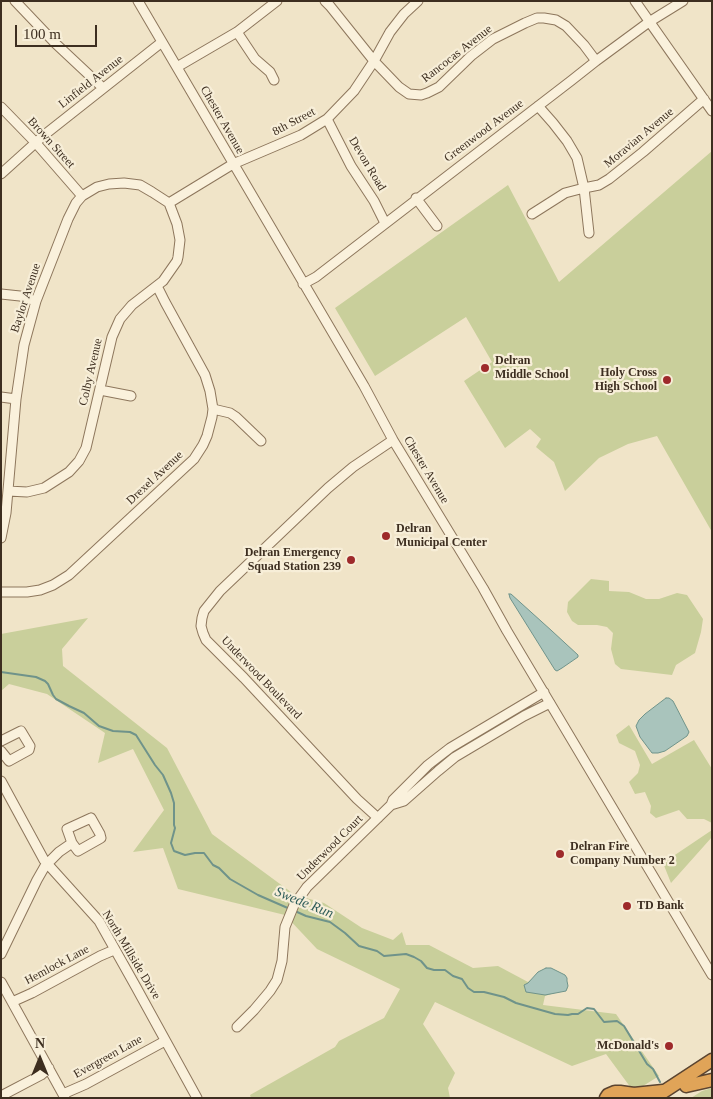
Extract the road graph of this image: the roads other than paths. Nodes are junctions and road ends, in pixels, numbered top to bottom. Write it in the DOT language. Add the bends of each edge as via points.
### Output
graph roads {
  1 [pos="15,1"];
  2 [pos="138,1"];
  3 [pos="277,1"];
  4 [pos="325,1"];
  5 [pos="418,1"];
  6 [pos="635,1"];
  7 [pos="683,1"];
  8 [pos="649,22"];
  9 [pos="237,32"];
  10 [pos="162,42"];
  11 [pos="596,60"];
  12 [pos="374,61"];
  13 [pos="177,67"];
  14 [pos="274,80"];
  15 [pos="103,88"];
  16 [pos="704,99"];
  17 [pos="538,106"];
  18 [pos="1,107"];
  19 [pos="712,111"];
  20 [pos="327,119"];
  21 [pos="35,142"];
  22 [pos="233,164"];
  23 [pos="1,174"];
  24 [pos="584,188"];
  25 [pos="82,196"];
  26 [pos="416,198"];
  27 [pos="168,203"];
  28 [pos="532,214"];
  29 [pos="385,223"];
  30 [pos="437,226"];
  31 [pos="590,233"];
  32 [pos="303,284"];
  33 [pos="157,286"];
  34 [pos="1,294"];
  35 [pos="36,301"];
  36 [pos="100,390"];
  37 [pos="131,396"];
  38 [pos="1,397"];
  39 [pos="16,398"];
  40 [pos="212,409"];
  41 [pos="393,440"];
  42 [pos="261,441"];
  43 [pos="8,491"];
  44 [pos="1,538"];
  45 [pos="1,592"];
  46 [pos="544,692"];
  47 [pos="550,703"];
  48 [pos="1,741"];
  49 [pos="1,752"];
  50 [pos="1,781"];
  51 [pos="391,805"];
  52 [pos="378,818"];
  53 [pos="72,842"];
  54 [pos="47,864"];
  55 [pos="114,950"];
  56 [pos="1,954"];
  57 [pos="712,975"];
  58 [pos="1,982"];
  59 [pos="12,1002"];
  60 [pos="237,1027"];
  61 [pos="164,1041"];
  62 [pos="712,1060"];
  63 [pos="49,1068"];
  64 [pos="712,1070"];
  65 [pos="712,1080"];
  66 [pos="686,1086"];
  67 [pos="667,1094"];
  68 [pos="1,1096"];
  69 [pos="64,1096"];
  70 [pos="197,1098"];
  71 [pos="606,1098"];
  72 [pos="654,1098"];
  1 -- 15 [label="street"];
  2 -- 10 [label="street, Chester Avenue"];
  3 -- 9 [label="street"];
  4 -- 12 [label="street, Rancocas Avenue"];
  5 -- 12 [label="street, 8th Street" via="390,32"];
  6 -- 8 [label="street"];
  7 -- 8 [label="street, Greenwood Avenue"];
  8 -- 11 [label="street, Greenwood Avenue"];
  8 -- 16 [label="street"];
  9 -- 13 [label="street"];
  9 -- 14 [label="street"];
  10 -- 13 [label="street, Chester Avenue"];
  10 -- 15 [label="street, Linfield Avenue"];
  11 -- 12 [label="street, Rancocas Avenue" via="566,26 556,20 537,18 493,39 439,87 421,95 409,94 399,88"];
  11 -- 17 [label="street, Greenwood Avenue"];
  12 -- 20 [label="street, 8th Street" via="354,91"];
  13 -- 22 [label="street, Chester Avenue"];
  15 -- 21 [label="street, Linfield Avenue"];
  16 -- 19 [label="street"];
  16 -- 24 [label="street, Moravian Avenue" via="609,179"];
  17 -- 24 [label="street" via="577,158"];
  17 -- 26 [label="street, Greenwood Avenue"];
  18 -- 21 [label="street, Brown Street"];
  20 -- 22 [label="street, 8th Street" via="301,135"];
  20 -- 29 [label="street, Devon Road" via="347,160"];
  21 -- 23 [label="street, Linfield Avenue"];
  21 -- 25 [label="street, Brown Street"];
  22 -- 27 [label="street, 8th Street"];
  22 -- 32 [label="street, Chester Avenue"];
  24 -- 28 [label="street, Moravian Avenue" via="565,194"];
  24 -- 31 [label="street"];
  25 -- 27 [label="street" via="97,187 124,182 140,186"];
  25 -- 35 [label="street, Baylor Avenue" via="68,219"];
  26 -- 29 [label="street, Greenwood Avenue"];
  26 -- 30 [label="street"];
  27 -- 33 [label="street, Colby Avenue" via="180,240 178,257"];
  29 -- 32 [label="street, Greenwood Avenue"];
  32 -- 41 [label="street, Chester Avenue"];
  33 -- 36 [label="street, Colby Avenue" via="120,319 112,337"];
  33 -- 40 [label="street, Drexel Avenue" via="205,375"];
  34 -- 35 [label="street"];
  35 -- 39 [label="street, Baylor Avenue" via="24,345"];
  36 -- 37 [label="street"];
  36 -- 43 [label="street, Colby Avenue" via="86,448 73,468 44,488 27,492"];
  38 -- 39 [label="street"];
  39 -- 43 [label="street, Baylor Avenue"];
  40 -- 42 [label="street" via="236,416"];
  40 -- 45 [label="street, Drexel Avenue" via="207,436 194,458 69,575 40,590"];
  41 -- 46 [label="street, Chester Avenue"];
  41 -- 52 [label="street, Underwood Boulevard" via="352,467 328,488 220,592 204,611 201,626 206,640"];
  43 -- 44 [label="street, Baylor Avenue"];
  46 -- 47 [label="street, Chester Avenue"];
  46 -- 51 [label="street" via="450,748 428,765"];
  47 -- 51 [label="street" via="455,757 404,801"];
  47 -- 57 [label="street, Chester Avenue"];
  48 -- 49 [label="street" via="21,731 30,746 29,750 9,761"];
  50 -- 54 [label="street, North Millside Drive"];
  51 -- 52 [label="street"];
  52 -- 60 [label="street, Underwood Court" via="307,887 294,905 285,927 277,980"];
  53 -- 54 [label="street"];
  54 -- 55 [label="street, North Millside Drive" via="95,917"];
  54 -- 56 [label="street"];
  55 -- 59 [label="street, Hemlock Lane"];
  55 -- 61 [label="street, North Millside Drive"];
  58 -- 59 [label="street"];
  59 -- 63 [label="street"];
  61 -- 69 [label="street, Evergreen Lane"];
  61 -- 70 [label="street, North Millside Drive"];
  62 -- 67 [label="highway"];
  63 -- 68 [label="street"];
  63 -- 69 [label="street"];
  64 -- 66 [label="highway"];
  65 -- 66 [label="highway"];
  66 -- 67 [label="highway"];
  67 -- 71 [label="highway" via="615,1092"];
  67 -- 72 [label="highway"];
}
